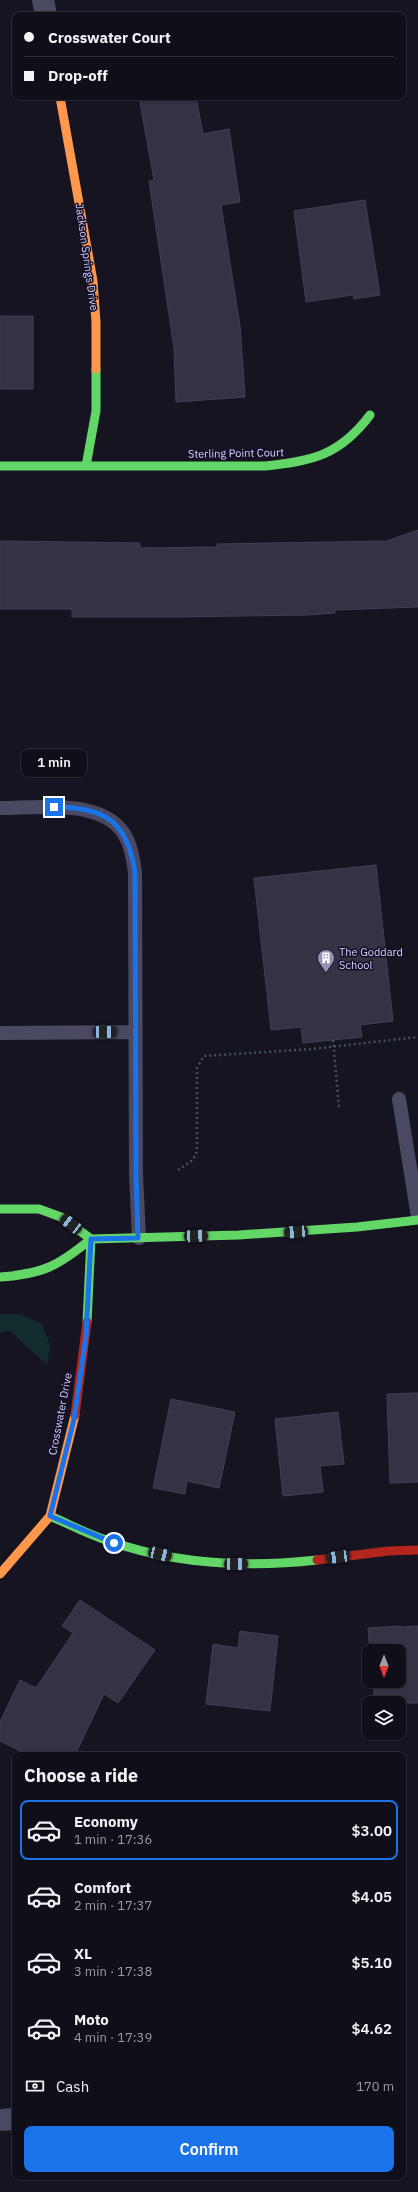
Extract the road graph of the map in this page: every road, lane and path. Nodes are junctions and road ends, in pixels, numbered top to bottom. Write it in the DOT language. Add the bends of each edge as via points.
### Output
graph roads {
  1 [pos="43,0"];
  2 [pos="45,12"];
  3 [pos="61,100"];
  4 [pos="370,415"];
  5 [pos="0,466"];
  6 [pos="86,466"];
  7 [pos="0,808"];
  8 [pos="135,1032"];
  9 [pos="0,1033"];
  10 [pos="418,1037"];
  11 [pos="333,1040"];
  12 [pos="332,1047"];
  13 [pos="399,1099"];
  14 [pos="339,1107"];
  15 [pos="178,1170"];
  16 [pos="0,1209"];
  17 [pos="418,1219"];
  18 [pos="138,1238"];
  19 [pos="91,1239"];
  20 [pos="0,1277"];
  21 [pos="50,1516"];
  22 [pos="418,1550"];
  23 [pos="0,1574"];
  24 [pos="12,2119"];
  25 [pos="0,2120"];
  1 -- 2 [label="street"];
  3 -- 6 [label="street, Jackson Springs Drive" via="93,280 96,322 96,411"];
  4 -- 6 [label="street, Sterling Point Court" via="350,439 324,455 298,463 265,466"];
  5 -- 6 [label="street, Sterling Point Court"];
  7 -- 8 [label="lane" via="68,807 90,811 112,820 124,834 132,852 135,872"];
  8 -- 9 [label="lane"];
  8 -- 18 [label="lane"];
  10 -- 12 [label="path"];
  11 -- 12 [label="path"];
  12 -- 14 [label="path"];
  12 -- 15 [label="path" via="204,1056 198,1068 197,1151 193,1160"];
  13 -- 17 [label="lane"];
  16 -- 19 [label="street" via="39,1209 61,1217"];
  17 -- 18 [label="street" via="296,1232"];
  18 -- 19 [label="street"];
  19 -- 20 [label="street" via="62,1264 39,1273"];
  19 -- 21 [label="street, Crosswater Drive" via="86,1336 74,1419"];
  21 -- 22 [label="street" via="114,1543 176,1558 236,1564 298,1562 393,1550"];
  21 -- 23 [label="street, Crosswater Drive"];
  24 -- 25 [label="street"];
}
